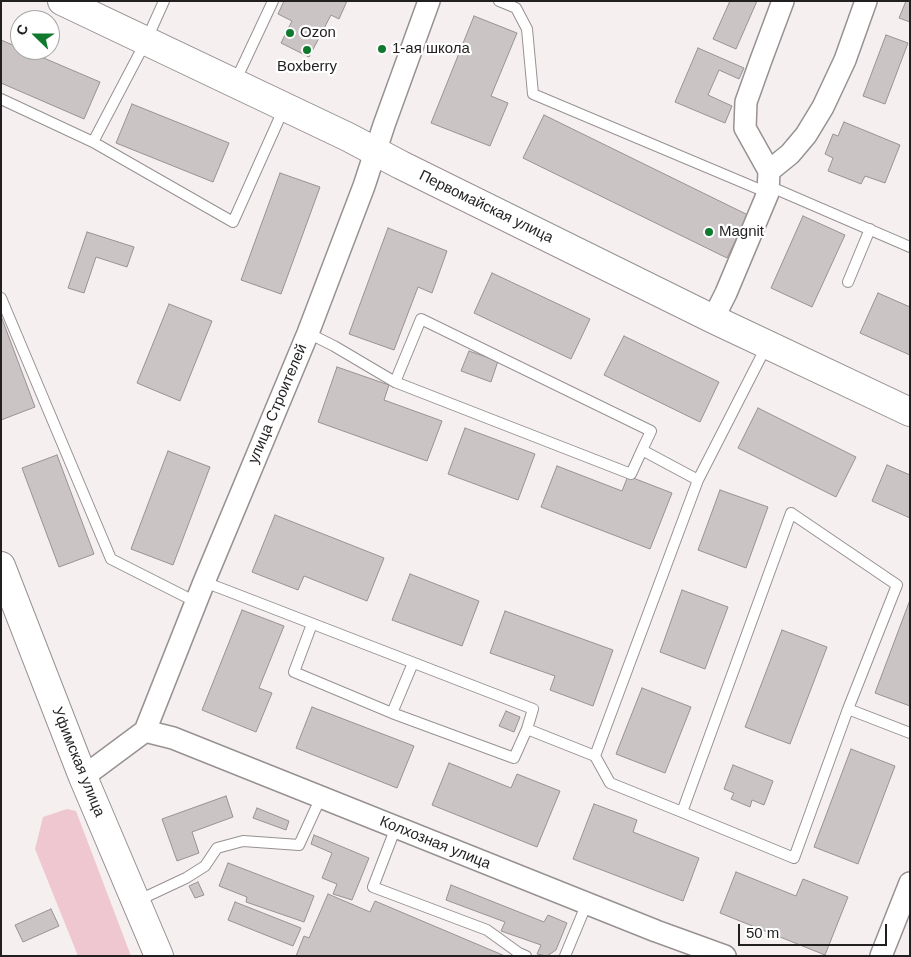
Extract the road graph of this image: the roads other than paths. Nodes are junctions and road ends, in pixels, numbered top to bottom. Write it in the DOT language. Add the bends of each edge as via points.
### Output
graph roads {
  1 [pos="63,1"];
  2 [pos="164,1"];
  3 [pos="273,1"];
  4 [pos="499,1"];
  5 [pos="783,1"];
  6 [pos="866,1"];
  7 [pos="425,2"];
  8 [pos="146,41"];
  9 [pos="234,83"];
  10 [pos="1,98"];
  11 [pos="284,107"];
  12 [pos="93,142"];
  13 [pos="375,152"];
  14 [pos="768,171"];
  15 [pos="768,193"];
  16 [pos="870,230"];
  17 [pos="910,247"];
  18 [pos="848,282"];
  19 [pos="1,298"];
  20 [pos="713,319"];
  21 [pos="308,333"];
  22 [pos="767,344"];
  23 [pos="395,382"];
  24 [pos="910,412"];
  25 [pos="642,450"];
  26 [pos="698,480"];
  27 [pos="1,566"];
  28 [pos="204,582"];
  29 [pos="196,602"];
  30 [pos="312,624"];
  31 [pos="413,662"];
  32 [pos="848,708"];
  33 [pos="392,713"];
  34 [pos="527,729"];
  35 [pos="145,730"];
  36 [pos="910,733"];
  37 [pos="595,756"];
  38 [pos="83,777"];
  39 [pos="321,797"];
  40 [pos="682,812"];
  41 [pos="396,827"];
  42 [pos="910,883"];
  43 [pos="136,902"];
  44 [pos="587,903"];
  45 [pos="159,956"];
  46 [pos="526,956"];
  47 [pos="564,956"];
  48 [pos="725,956"];
  49 [pos="881,956"];
  1 -- 8 [label="street, Первомайская улица"];
  2 -- 8 [label="lane"];
  3 -- 9 [label="lane"];
  4 -- 15 [label="lane" via="516,8 527,29 533,94"];
  5 -- 14 [label="street" via="746,102 745,128"];
  6 -- 14 [label="street" via="823,107 790,154"];
  7 -- 13 [label="street, улица Строителей"];
  8 -- 9 [label="street, Первомайская улица"];
  8 -- 12 [label="lane"];
  9 -- 11 [label="street, Первомайская улица"];
  10 -- 12 [label="lane"];
  11 -- 12 [label="lane" via="233,222"];
  11 -- 13 [label="street, Первомайская улица"];
  13 -- 20 [label="street, Первомайская улица"];
  13 -- 21 [label="street, улица Строителей"];
  14 -- 15 [label="street"];
  15 -- 16 [label="lane" via="778,190"];
  15 -- 20 [label="street"];
  16 -- 17 [label="lane"];
  16 -- 18 [label="lane"];
  19 -- 29 [label="lane" via="111,559"];
  20 -- 22 [label="street, Первомайская улица"];
  21 -- 23 [label="lane"];
  21 -- 28 [label="street, улица Строителей"];
  22 -- 24 [label="street, Первомайская улица"];
  22 -- 26 [label="lane"];
  23 -- 25 [label="lane" via="630,474"];
  23 -- 25 [label="lane" via="421,320 651,431"];
  25 -- 26 [label="lane"];
  26 -- 37 [label="lane"];
  27 -- 38 [label="street, Уфимская улица"];
  28 -- 29 [label="street, улица Строителей"];
  28 -- 30 [label="lane"];
  29 -- 35 [label="street, улица Строителей"];
  30 -- 31 [label="lane"];
  30 -- 33 [label="lane" via="294,672"];
  31 -- 33 [label="lane"];
  31 -- 34 [label="lane" via="533,709"];
  32 -- 36 [label="lane"];
  32 -- 40 [label="lane" via="794,858"];
  32 -- 40 [label="lane" via="897,585 791,513"];
  33 -- 34 [label="lane" via="514,758"];
  34 -- 37 [label="lane"];
  35 -- 38 [label="street"];
  35 -- 39 [label="street, Колхозная улица"];
  37 -- 40 [label="lane" via="610,783"];
  38 -- 43 [label="street, Уфимская улица"];
  39 -- 41 [label="street, Колхозная улица"];
  39 -- 43 [label="lane" via="299,845 242,841 217,848 205,866"];
  41 -- 44 [label="street, Колхозная улица"];
  41 -- 46 [label="lane" via="373,887 487,930"];
  42 -- 49 [label="street" via="900,918"];
  43 -- 45 [label="street, Уфимская улица"];
  44 -- 47 [label="lane"];
  44 -- 48 [label="street, Колхозная улица"];
}
